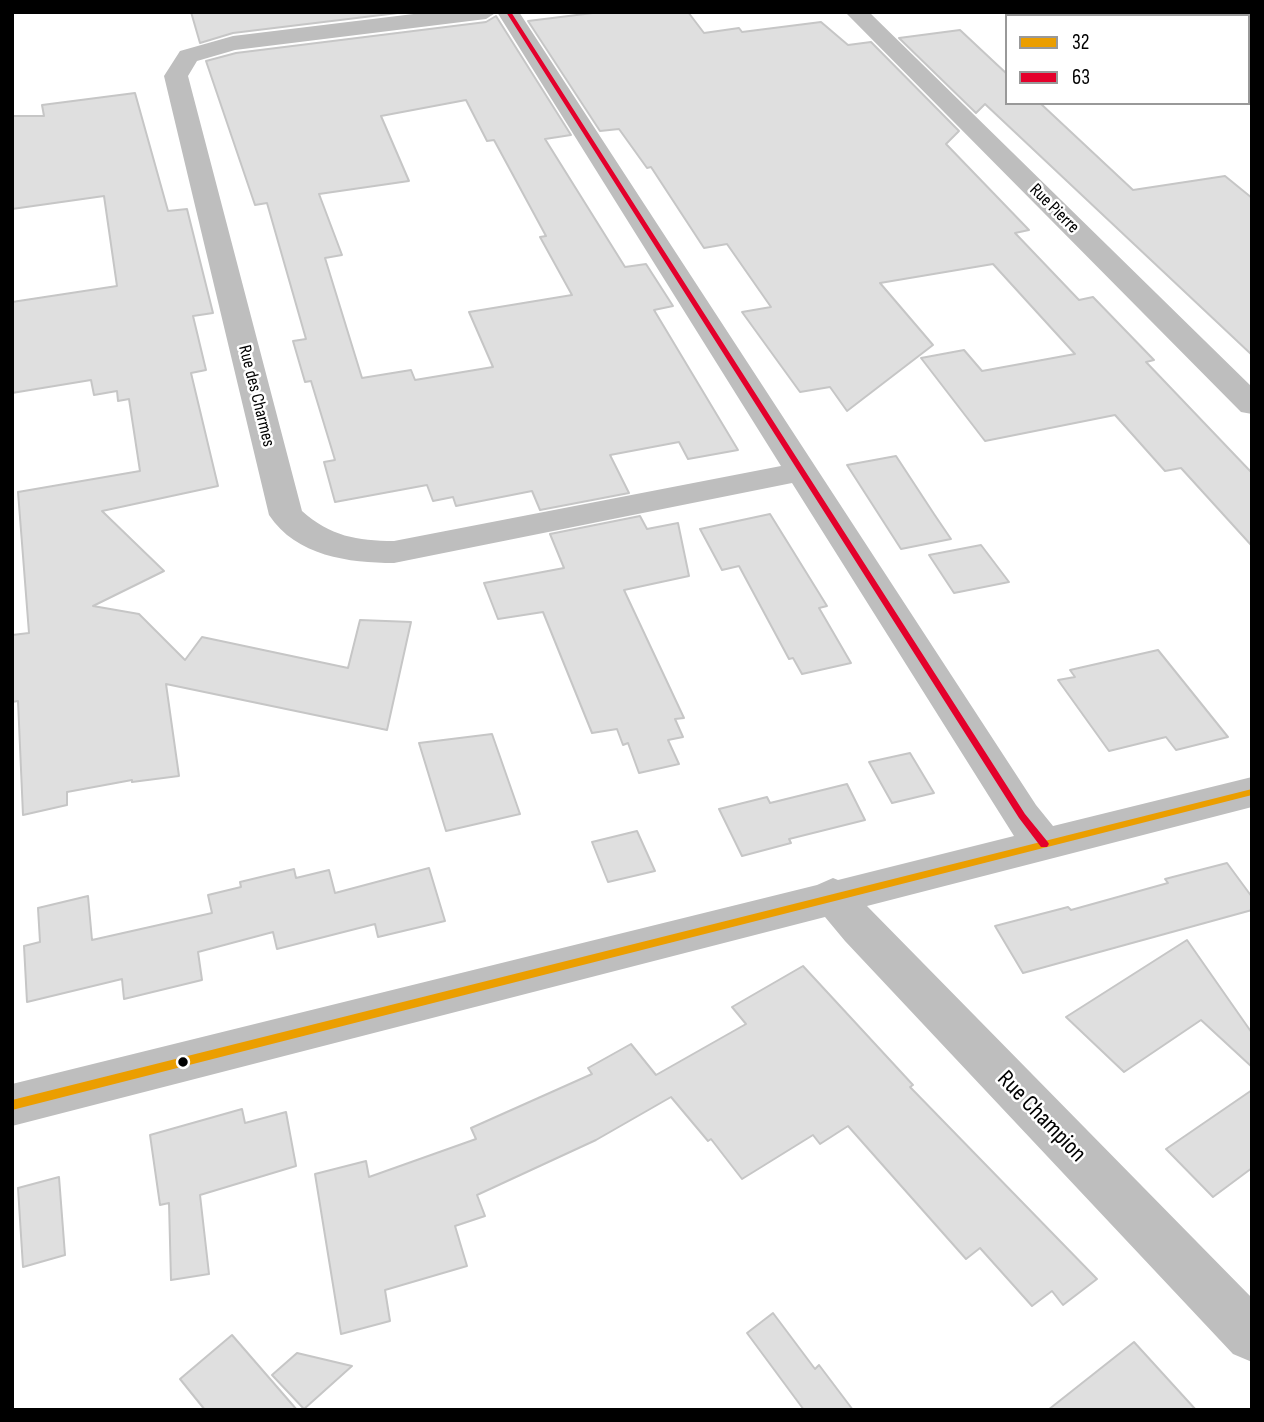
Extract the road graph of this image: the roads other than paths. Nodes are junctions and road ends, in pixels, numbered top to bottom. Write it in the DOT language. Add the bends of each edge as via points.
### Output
graph roads {
  1 [pos="486,12"];
  2 [pos="508,12"];
  3 [pos="856,12"];
  4 [pos="1252,405"];
  5 [pos="799,472"];
  6 [pos="1252,792"];
  7 [pos="1044,844"];
  8 [pos="834,895"];
  9 [pos="12,1105"];
  10 [pos="1252,1336"];
  1 -- 5 [label="street, Rue des Charmes" via="233,43 188,56 176,76 286,515 306,534 354,553 394,552"];
  2 -- 5 [label="street"];
  3 -- 4 [label="street, Rue Pierre"];
  5 -- 7 [label="street"];
  6 -- 7 [label="street"];
  7 -- 8 [label="street"];
  8 -- 9 [label="street"];
  8 -- 10 [label="street, Rue Champion" via="860,929"];
}
